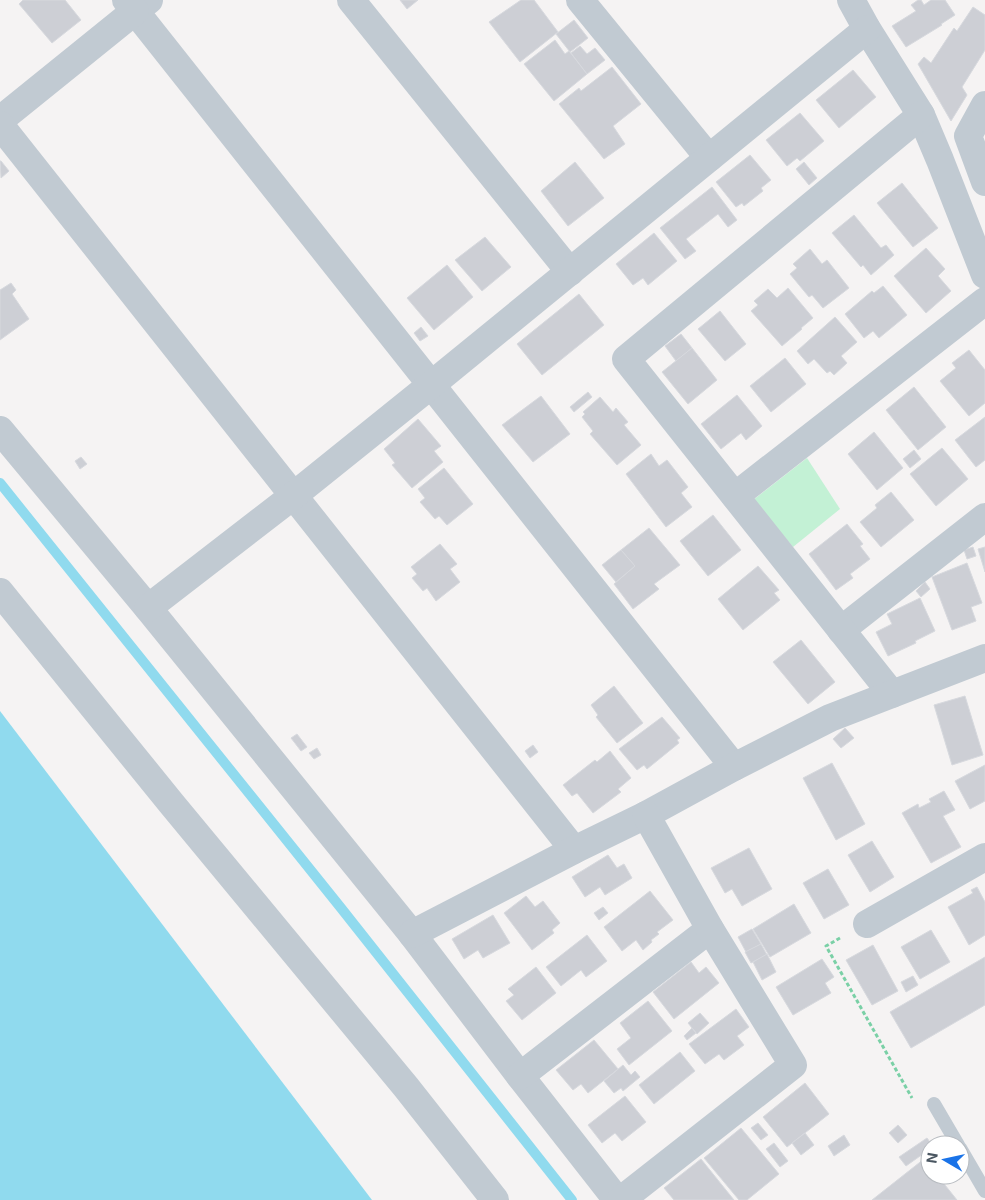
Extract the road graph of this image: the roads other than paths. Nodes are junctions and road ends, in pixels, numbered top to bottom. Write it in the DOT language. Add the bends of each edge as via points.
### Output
graph roads {
  1 [pos="351,0"];
  2 [pos="580,0"];
  3 [pos="851,0"];
  4 [pos="137,4"];
  5 [pos="867,29"];
  6 [pos="985,106"];
  7 [pos="921,115"];
  8 [pos="0,120"];
  9 [pos="0,125"];
  10 [pos="968,136"];
  11 [pos="709,158"];
  12 [pos="940,160"];
  13 [pos="985,182"];
  14 [pos="570,272"];
  15 [pos="985,276"];
  16 [pos="985,301"];
  17 [pos="432,385"];
  18 [pos="0,430"];
  19 [pos="293,496"];
  20 [pos="735,496"];
  21 [pos="985,517"];
  22 [pos="0,592"];
  23 [pos="148,608"];
  24 [pos="842,630"];
  25 [pos="985,658"];
  26 [pos="892,694"];
  27 [pos="734,767"];
  28 [pos="646,815"];
  29 [pos="574,850"];
  30 [pos="985,857"];
  31 [pos="868,924"];
  32 [pos="710,929"];
  33 [pos="412,934"];
  34 [pos="520,1076"];
  35 [pos="934,1104"];
  36 [pos="952,1135"];
  37 [pos="970,1165"];
  38 [pos="985,1191"];
  39 [pos="495,1200"];
  40 [pos="617,1200"];
  41 [pos="621,1200"];
  1 -- 14 [label="street"];
  2 -- 11 [label="street"];
  3 -- 5 [label="street"];
  4 -- 8 [label="street"];
  4 -- 17 [label="street"];
  5 -- 7 [label="street"];
  5 -- 11 [label="street"];
  6 -- 10 [label="street"];
  7 -- 12 [label="street"];
  7 -- 20 [label="street" via="626,359"];
  9 -- 19 [label="street"];
  10 -- 12 [label="street"];
  10 -- 13 [label="street"];
  11 -- 14 [label="street"];
  12 -- 15 [label="street"];
  14 -- 17 [label="street"];
  16 -- 20 [label="street"];
  17 -- 19 [label="street"];
  17 -- 27 [label="street"];
  18 -- 23 [label="street"];
  19 -- 23 [label="street"];
  19 -- 29 [label="street"];
  20 -- 24 [label="street"];
  21 -- 24 [label="street"];
  22 -- 39 [label="street"];
  23 -- 33 [label="street"];
  24 -- 26 [label="street"];
  25 -- 26 [label="street"];
  26 -- 27 [label="street" via="830,718"];
  27 -- 28 [label="street"];
  28 -- 29 [label="street"];
  28 -- 32 [label="street"];
  29 -- 33 [label="street"];
  30 -- 31 [label="street"];
  32 -- 34 [label="street"];
  32 -- 41 [label="street" via="793,1064"];
  33 -- 34 [label="street"];
  34 -- 40 [label="street"];
  35 -- 36 [label="lane"];
  37 -- 38 [label="lane"];
}
